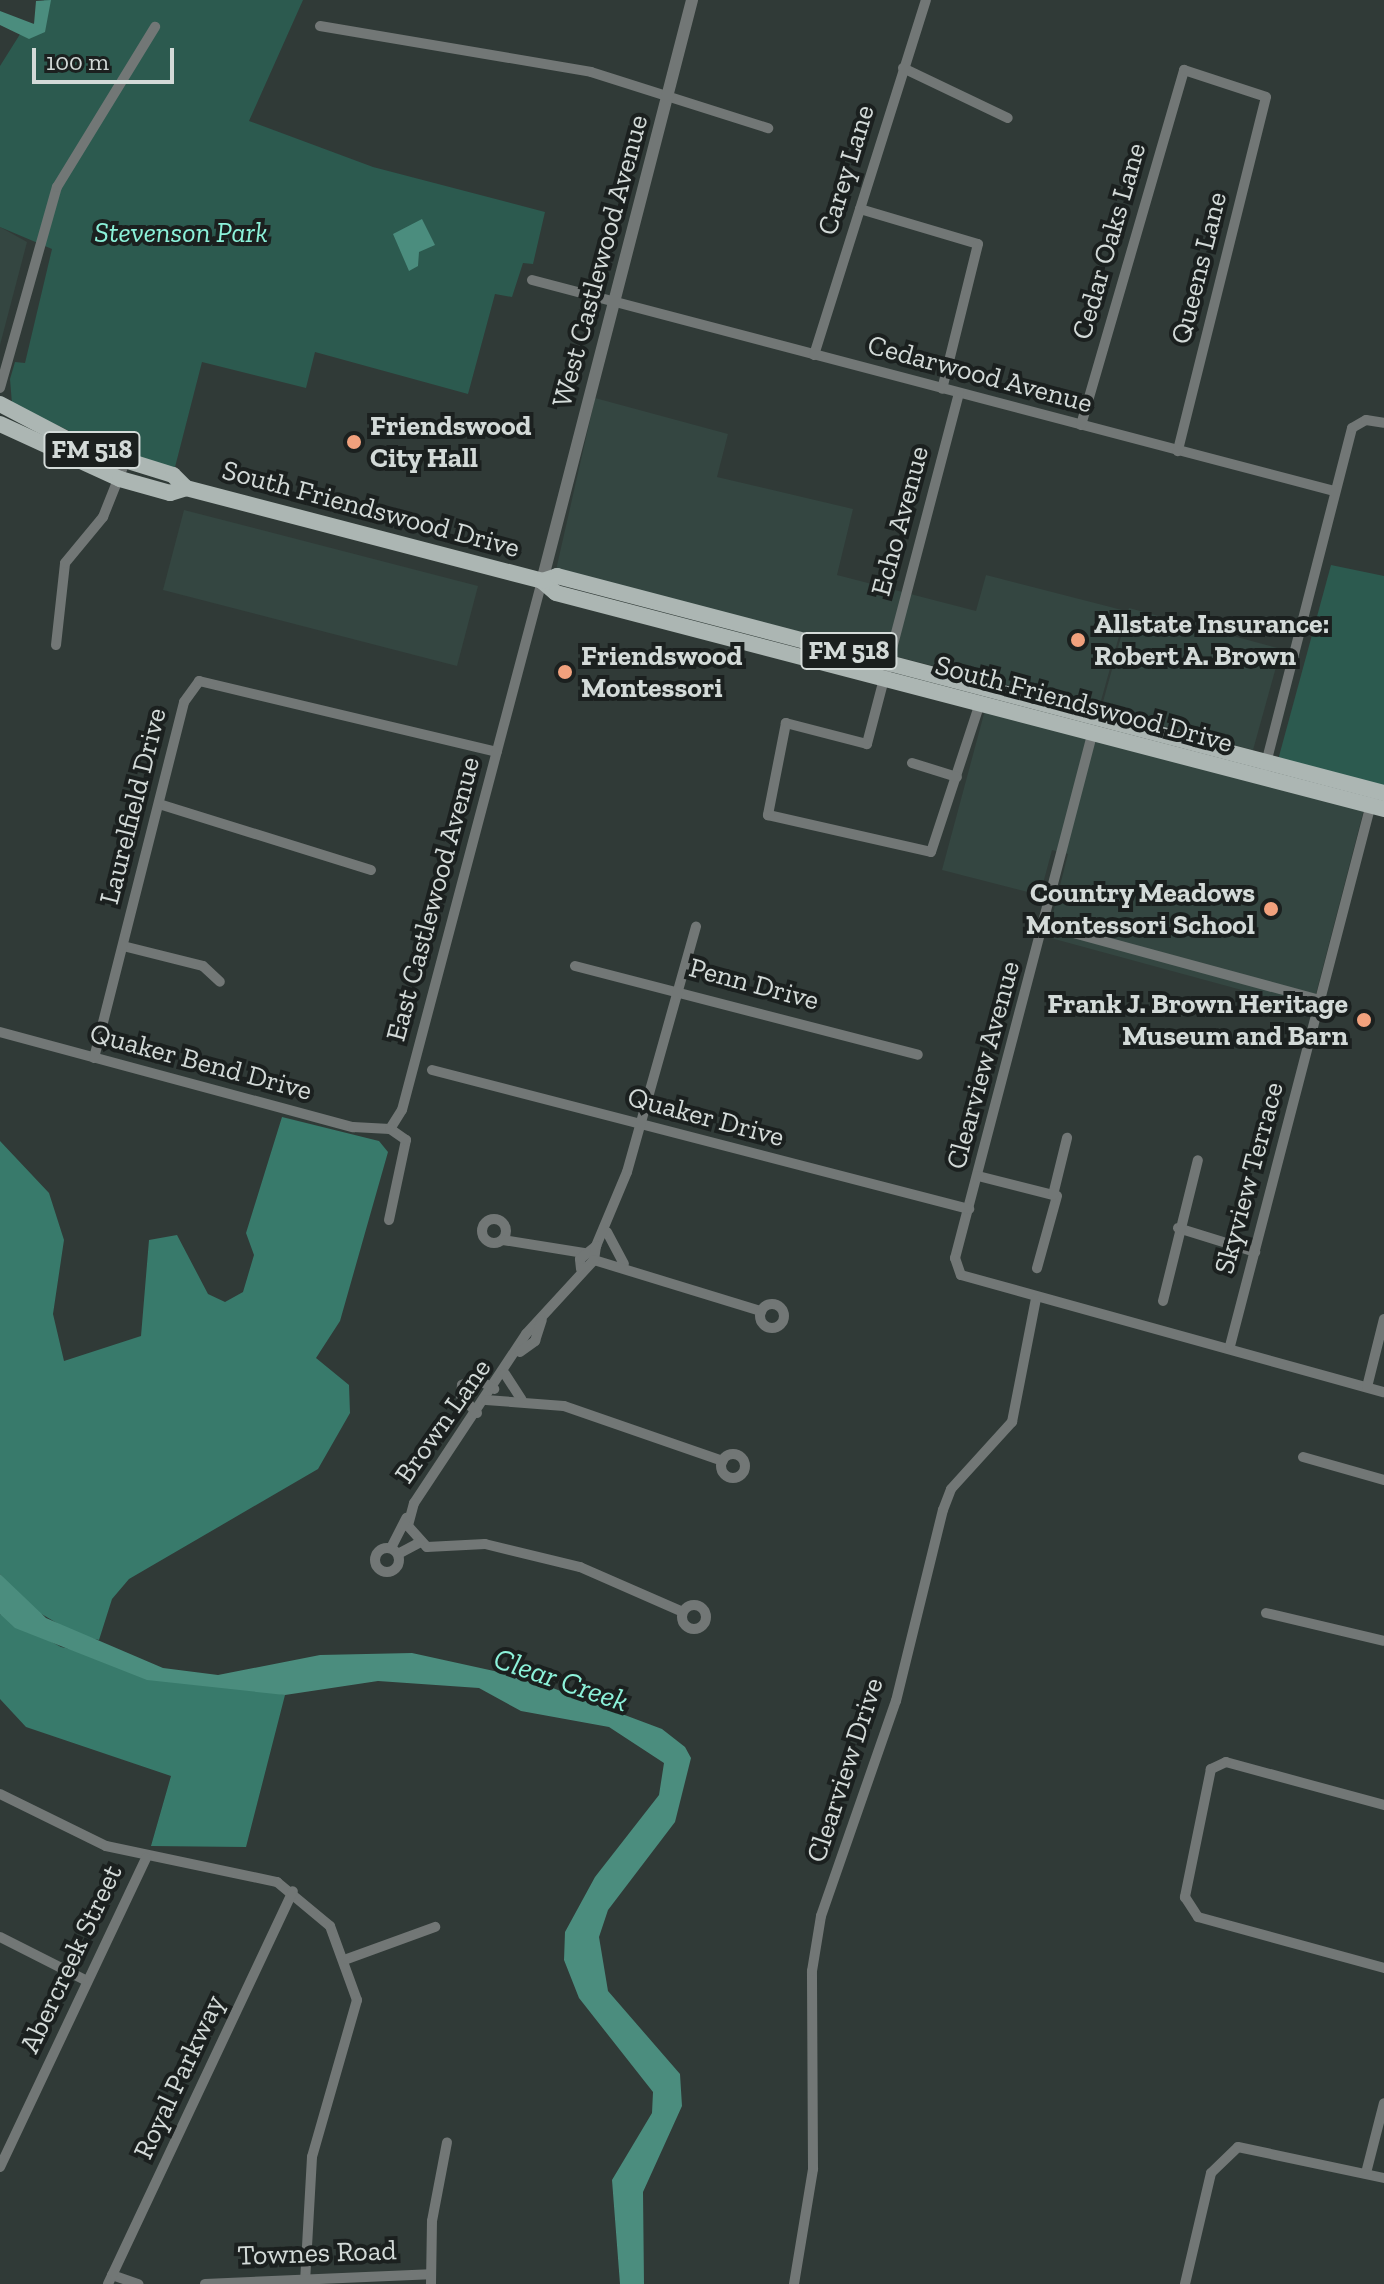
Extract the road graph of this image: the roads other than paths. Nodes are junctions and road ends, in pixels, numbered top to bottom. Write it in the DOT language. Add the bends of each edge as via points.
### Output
graph roads {
  1 [pos="692,0"];
  2 [pos="926,0"];
  3 [pos="320,26"];
  4 [pos="155,27"];
  5 [pos="903,68"];
  6 [pos="1184,70"];
  7 [pos="668,96"];
  8 [pos="1008,118"];
  9 [pos="768,128"];
  10 [pos="860,209"];
  11 [pos="532,280"];
  12 [pos="614,302"];
  13 [pos="814,355"];
  14 [pos="0,388"];
  15 [pos="942,389"];
  16 [pos="959,393"];
  17 [pos="0,404"];
  18 [pos="1384,423"];
  19 [pos="0,424"];
  20 [pos="1081,425"];
  21 [pos="1178,451"];
  22 [pos="125,462"];
  23 [pos="120,479"];
  24 [pos="186,488"];
  25 [pos="1334,491"];
  26 [pos="542,581"];
  27 [pos="56,645"];
  28 [pos="889,662"];
  29 [pos="886,679"];
  30 [pos="980,703"];
  31 [pos="1094,725"];
  32 [pos="497,752"];
  33 [pos="912,763"];
  34 [pos="1264,769"];
  35 [pos="957,777"];
  36 [pos="1378,799"];
  37 [pos="159,804"];
  38 [pos="371,870"];
  39 [pos="1044,925"];
  40 [pos="696,927"];
  41 [pos="123,946"];
  42 [pos="575,966"];
  43 [pos="220,982"];
  44 [pos="677,988"];
  45 [pos="1320,1000"];
  46 [pos="0,1032"];
  47 [pos="918,1055"];
  48 [pos="94,1058"];
  49 [pos="432,1070"];
  50 [pos="641,1125"];
  51 [pos="390,1129"];
  52 [pos="1067,1138"];
  53 [pos="1198,1160"];
  54 [pos="978,1176"];
  55 [pos="1053,1195"];
  56 [pos="969,1209"];
  57 [pos="389,1220"];
  58 [pos="1178,1228"];
  59 [pos="607,1232"];
  60 [pos="503,1240"];
  61 [pos="596,1246"];
  62 [pos="1255,1252"];
  63 [pos="584,1253"];
  64 [pos="594,1260"];
  65 [pos="626,1265"];
  66 [pos="1037,1268"];
  67 [pos="581,1269"];
  68 [pos="1036,1299"];
  69 [pos="1163,1301"];
  70 [pos="761,1311"];
  71 [pos="1384,1319"];
  72 [pos="1230,1346"];
  73 [pos="505,1374"];
  74 [pos="1367,1387"];
  75 [pos="494,1389"];
  76 [pos="1384,1392"];
  77 [pos="521,1399"];
  78 [pos="486,1400"];
  79 [pos="477,1413"];
  80 [pos="1303,1457"];
  81 [pos="723,1461"];
  82 [pos="1384,1480"];
  83 [pos="406,1518"];
  84 [pos="419,1543"];
  85 [pos="683,1612"];
  86 [pos="1266,1613"];
  87 [pos="1384,1641"];
  88 [pos="0,1794"];
  89 [pos="1384,1805"];
  90 [pos="146,1858"];
  91 [pos="293,1891"];
  92 [pos="435,1927"];
  93 [pos="0,1937"];
  94 [pos="347,1959"];
  95 [pos="1384,1968"];
  96 [pos="87,1981"];
  97 [pos="1384,2103"];
  98 [pos="447,2142"];
  99 [pos="0,2167"];
  100 [pos="1366,2173"];
  101 [pos="1384,2178"];
  102 [pos="304,2279"];
  103 [pos="430,2279"];
  104 [pos="110,2280"];
  105 [pos="138,2284"];
  106 [pos="205,2284"];
  107 [pos="794,2284"];
  108 [pos="1185,2284"];
  1 -- 7 [label="street, West Castlewood Avenue"];
  2 -- 5 [label="street, Carey Lane"];
  3 -- 7 [label="street" via="591,72"];
  4 -- 14 [label="street" via="57,187"];
  5 -- 8 [label="street"];
  5 -- 10 [label="street, Carey Lane"];
  6 -- 20 [label="street, Cedar Oaks Lane"];
  6 -- 21 [label="street, Queens Lane" via="1266,97"];
  7 -- 9 [label="street"];
  7 -- 12 [label="street, West Castlewood Avenue"];
  10 -- 13 [label="street, Carey Lane"];
  10 -- 15 [label="street" via="978,244"];
  11 -- 12 [label="street, Cedarwood Avenue"];
  12 -- 13 [label="street, Cedarwood Avenue"];
  12 -- 26 [label="street, West Castlewood Avenue"];
  13 -- 15 [label="street, Cedarwood Avenue"];
  15 -- 16 [label="street, Cedarwood Avenue"];
  16 -- 20 [label="street, Cedarwood Avenue"];
  16 -- 28 [label="street, Echo Avenue"];
  17 -- 22 [label="main road, South Friendswood Drive / FM 518"];
  18 -- 25 [label="street" via="1366,420 1352,428"];
  19 -- 23 [label="main road, South Friendswood Drive / FM 518"];
  20 -- 21 [label="street, Cedarwood Avenue"];
  21 -- 25 [label="street, Cedarwood Avenue"];
  22 -- 23 [label="street"];
  22 -- 24 [label="main road, South Friendswood Drive / FM 518" via="173,475"];
  23 -- 24 [label="main road, South Friendswood Drive / FM 518" via="170,493"];
  23 -- 27 [label="street" via="103,517 65,563"];
  24 -- 26 [label="main road, South Friendswood Drive / FM 518"];
  25 -- 34 [label="street"];
  26 -- 28 [label="main road, South Friendswood Drive / FM 518" via="557,576"];
  26 -- 29 [label="main road, South Friendswood Drive / FM 518" via="556,593"];
  26 -- 32 [label="street, East Castlewood Avenue"];
  28 -- 29 [label="street, Echo Avenue"];
  28 -- 31 [label="main road, South Friendswood Drive / FM 518"];
  29 -- 30 [label="main road, South Friendswood Drive / FM 518"];
  29 -- 35 [label="street, Echo Avenue" via="867,744 786,723 768,815 931,852"];
  30 -- 31 [label="main road, South Friendswood Drive / FM 518"];
  30 -- 35 [label="street"];
  31 -- 34 [label="main road, South Friendswood Drive / FM 518"];
  31 -- 39 [label="street, Clearview Avenue"];
  32 -- 37 [label="street, Laurelfield Drive" via="199,681 184,702"];
  32 -- 51 [label="street, East Castlewood Avenue" via="402,1110"];
  33 -- 35 [label="street"];
  34 -- 36 [label="main road, South Friendswood Drive / FM 518"];
  36 -- 45 [label="street, Skyview Terrace"];
  37 -- 38 [label="street"];
  37 -- 41 [label="street, Laurelfield Drive"];
  39 -- 45 [label="street"];
  39 -- 54 [label="street, Clearview Avenue"];
  40 -- 44 [label="street"];
  41 -- 43 [label="street" via="203,966"];
  41 -- 48 [label="street, Laurelfield Drive"];
  42 -- 44 [label="street, Penn Drive"];
  44 -- 47 [label="street, Penn Drive"];
  44 -- 50 [label="street"];
  45 -- 62 [label="street, Skyview Terrace"];
  46 -- 48 [label="street, Quaker Bend Drive"];
  48 -- 51 [label="street, Quaker Bend Drive" via="353,1127"];
  49 -- 50 [label="street, Quaker Drive"];
  50 -- 56 [label="street, Quaker Drive"];
  50 -- 59 [label="street"];
  51 -- 57 [label="street" via="406,1140"];
  52 -- 55 [label="street"];
  53 -- 58 [label="street"];
  54 -- 55 [label="street"];
  54 -- 56 [label="street, Clearview Avenue"];
  55 -- 66 [label="street"];
  56 -- 68 [label="street, Clearview Avenue" via="955,1258 967,1282"];
  58 -- 62 [label="street"];
  58 -- 69 [label="street"];
  59 -- 61 [label="street"];
  59 -- 65 [label="street"];
  60 -- 63 [label="street"];
  61 -- 63 [label="street"];
  61 -- 64 [label="street"];
  62 -- 72 [label="street, Skyview Terrace"];
  63 -- 67 [label="street, Brown Lane"];
  64 -- 65 [label="street"];
  64 -- 67 [label="street, Brown Lane"];
  65 -- 70 [label="street"];
  67 -- 73 [label="street, Brown Lane"];
  68 -- 72 [label="street"];
  68 -- 107 [label="street, Clearview Drive" via="1012,1422 951,1489 943,1510 896,1701 821,1916 812,1971 813,2169"];
  71 -- 74 [label="street"];
  72 -- 74 [label="street"];
  73 -- 75 [label="street, Brown Lane"];
  73 -- 77 [label="street"];
  74 -- 76 [label="street"];
  75 -- 78 [label="street, Brown Lane"];
  75 -- 79 [label="street" via="477,1379 462,1385 461,1396"];
  77 -- 78 [label="street"];
  77 -- 81 [label="street" via="629,1424"];
  78 -- 79 [label="street, Brown Lane"];
  79 -- 83 [label="street, Brown Lane"];
  80 -- 82 [label="street"];
  83 -- 84 [label="street, Brown Lane"];
  83 -- 84 [label="street, Brown Lane" via="394,1551"];
  84 -- 85 [label="street" via="485,1544 580,1567"];
  86 -- 87 [label="street"];
  88 -- 90 [label="street" via="72,1833"];
  89 -- 95 [label="street" via="1226,1762 1211,1769 1186,1880 1197,1916"];
  90 -- 91 [label="street"];
  90 -- 96 [label="street, Abercreek Street"];
  91 -- 94 [label="street" via="330,1926"];
  91 -- 104 [label="street, Royal Parkway"];
  92 -- 94 [label="street"];
  93 -- 96 [label="street"];
  94 -- 102 [label="street" via="357,2000 312,2157"];
  96 -- 99 [label="street, Abercreek Street"];
  97 -- 100 [label="street"];
  98 -- 103 [label="street"];
  100 -- 101 [label="street"];
  100 -- 108 [label="street" via="1255,2146 1223,2155 1211,2173"];
  102 -- 103 [label="street, Townes Road"];
  102 -- 106 [label="street, Townes Road"];
  104 -- 105 [label="street"];
}
